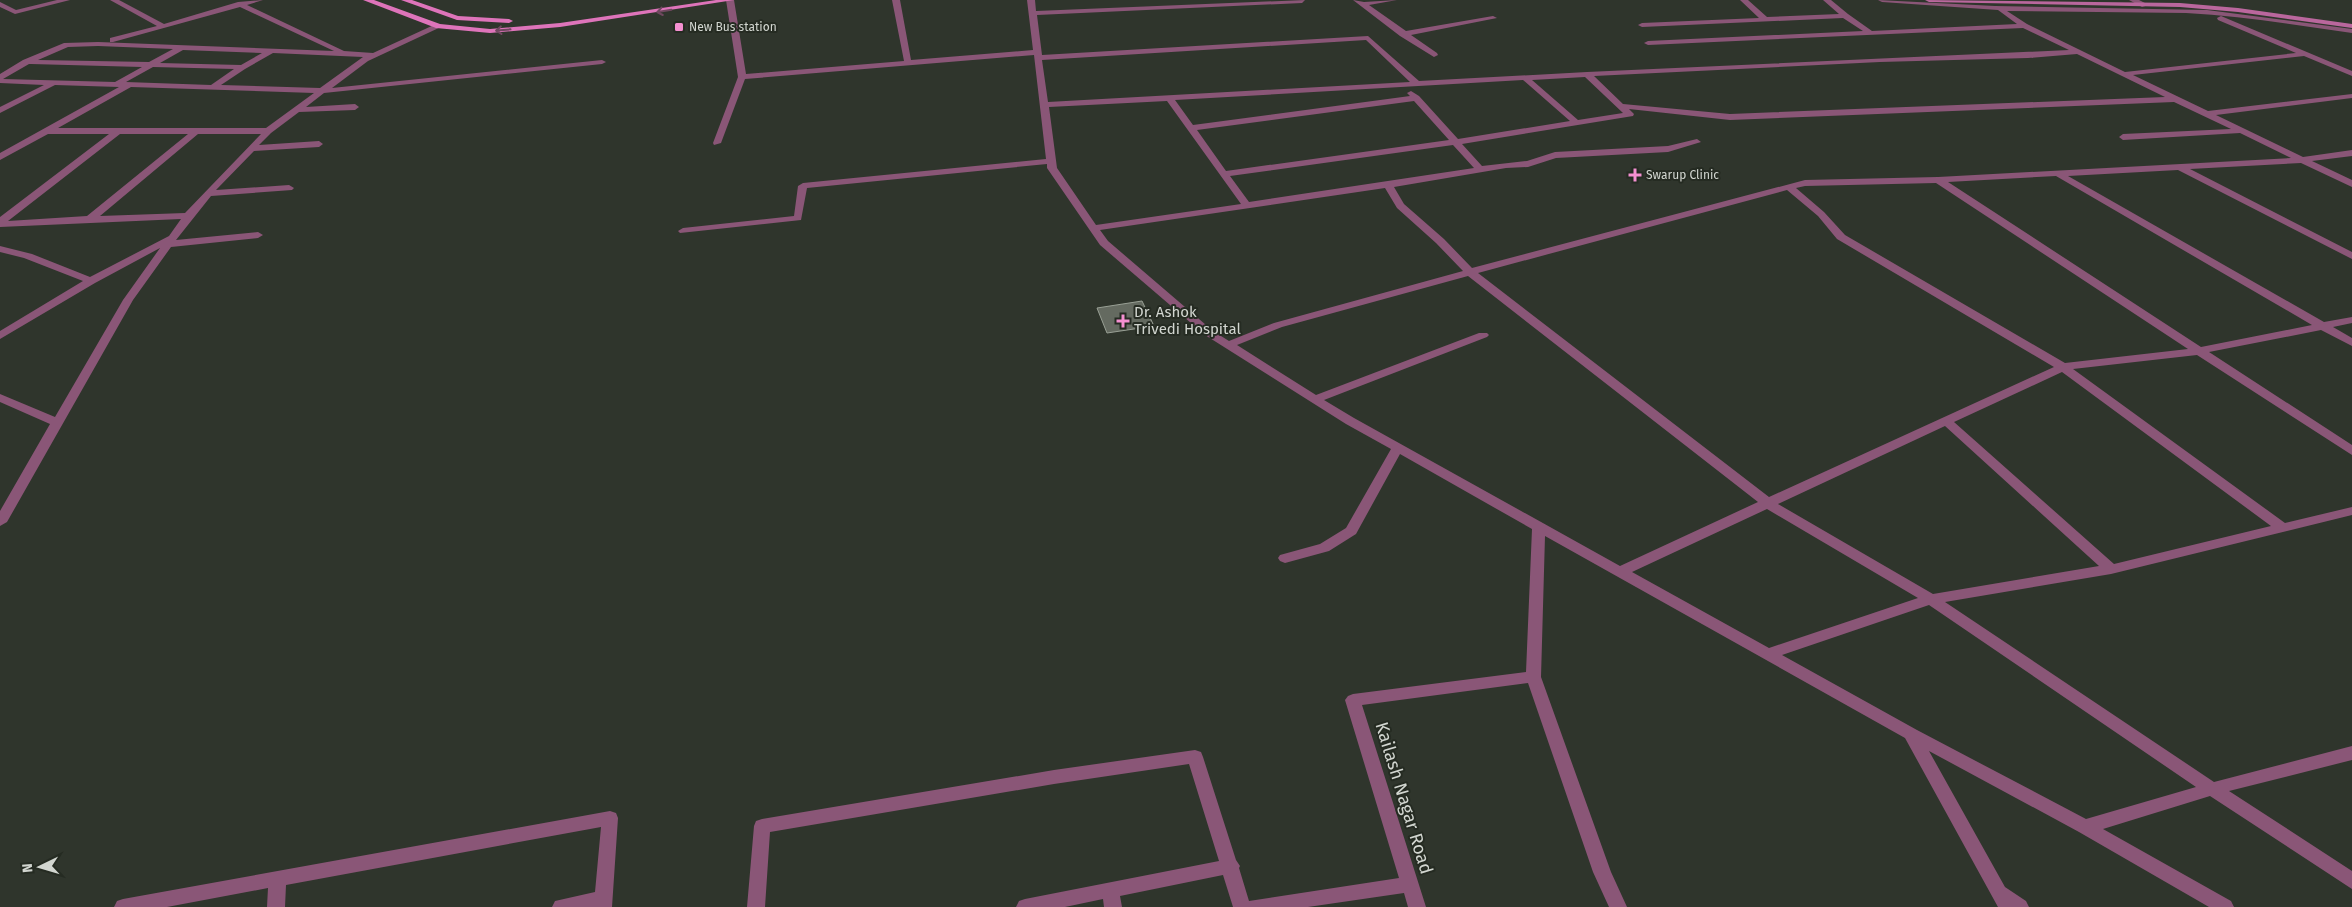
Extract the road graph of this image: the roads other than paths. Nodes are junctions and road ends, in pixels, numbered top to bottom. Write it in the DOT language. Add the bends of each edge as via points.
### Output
graph roads {
  1 [pos="66,0"];
  2 [pos="114,0"];
  3 [pos="228,0"];
  4 [pos="259,0"];
  5 [pos="367,0"];
  6 [pos="405,0"];
  7 [pos="683,0"];
  8 [pos="730,0"];
  9 [pos="896,0"];
  10 [pos="1393,0"];
  11 [pos="1744,0"];
  12 [pos="1827,0"];
  13 [pos="1882,0"];
  14 [pos="1929,0"];
  15 [pos="2133,0"];
  16 [pos="1302,1"];
  17 [pos="1360,2"];
  18 [pos="1173,3"];
  19 [pos="0,4"];
  20 [pos="2145,5"];
  21 [pos="240,6"];
  22 [pos="1032,7"];
  23 [pos="1998,7"];
  24 [pos="2209,13"];
  25 [pos="1845,16"];
  26 [pos="1493,18"];
  27 [pos="1765,19"];
  28 [pos="1642,25"];
  29 [pos="438,26"];
  30 [pos="2024,26"];
  31 [pos="2352,26"];
  32 [pos="165,27"];
  33 [pos="2352,31"];
  34 [pos="1403,34"];
  35 [pos="1872,34"];
  36 [pos="1648,43"];
  37 [pos="98,44"];
  38 [pos="182,47"];
  39 [pos="272,51"];
  40 [pos="2078,52"];
  41 [pos="347,54"];
  42 [pos="2305,54"];
  43 [pos="374,55"];
  44 [pos="1038,55"];
  45 [pos="1434,55"];
  46 [pos="26,62"];
  47 [pos="602,62"];
  48 [pos="908,63"];
  49 [pos="2352,64"];
  50 [pos="149,65"];
  51 [pos="2334,66"];
  52 [pos="242,67"];
  53 [pos="1586,74"];
  54 [pos="2124,74"];
  55 [pos="2352,74"];
  56 [pos="0,77"];
  57 [pos="742,77"];
  58 [pos="1525,78"];
  59 [pos="0,81"];
  60 [pos="55,83"];
  61 [pos="116,85"];
  62 [pos="129,85"];
  63 [pos="1404,85"];
  64 [pos="1418,85"];
  65 [pos="214,87"];
  66 [pos="322,90"];
  67 [pos="2352,96"];
  68 [pos="1416,98"];
  69 [pos="1170,99"];
  70 [pos="2176,99"];
  71 [pos="1045,105"];
  72 [pos="1621,106"];
  73 [pos="354,107"];
  74 [pos="0,110"];
  75 [pos="295,110"];
  76 [pos="2207,114"];
  77 [pos="1577,123"];
  78 [pos="1191,128"];
  79 [pos="48,131"];
  80 [pos="118,131"];
  81 [pos="196,131"];
  82 [pos="268,131"];
  83 [pos="2242,131"];
  84 [pos="2123,137"];
  85 [pos="1456,142"];
  86 [pos="1696,142"];
  87 [pos="717,143"];
  88 [pos="319,144"];
  89 [pos="252,148"];
  90 [pos="2352,153"];
  91 [pos="0,157"];
  92 [pos="2302,160"];
  93 [pos="1051,161"];
  94 [pos="2180,167"];
  95 [pos="1480,169"];
  96 [pos="1224,174"];
  97 [pos="2058,174"];
  98 [pos="1938,180"];
  99 [pos="2352,184"];
  100 [pos="1388,185"];
  101 [pos="1789,187"];
  102 [pos="288,188"];
  103 [pos="208,193"];
  104 [pos="1247,206"];
  105 [pos="188,216"];
  106 [pos="90,218"];
  107 [pos="0,223"];
  108 [pos="1094,228"];
  109 [pos="683,232"];
  110 [pos="258,235"];
  111 [pos="171,240"];
  112 [pos="0,250"];
  113 [pos="2352,256"];
  114 [pos="1470,272"];
  115 [pos="91,281"];
  116 [pos="2352,320"];
  117 [pos="0,323"];
  118 [pos="2321,325"];
  119 [pos="12,328"];
  120 [pos="1483,335"];
  121 [pos="0,336"];
  122 [pos="2352,343"];
  123 [pos="1228,344"];
  124 [pos="2200,351"];
  125 [pos="2063,367"];
  126 [pos="0,398"];
  127 [pos="1315,398"];
  128 [pos="56,422"];
  129 [pos="1947,422"];
  130 [pos="1398,447"];
  131 [pos="2352,451"];
  132 [pos="1769,504"];
  133 [pos="2352,511"];
  134 [pos="0,522"];
  135 [pos="1539,525"];
  136 [pos="2282,527"];
  137 [pos="1285,558"];
  138 [pos="2111,569"];
  139 [pos="1621,571"];
  140 [pos="1931,599"];
  141 [pos="1768,654"];
  142 [pos="1533,677"];
  143 [pos="1911,734"];
  144 [pos="2352,753"];
  145 [pos="2212,790"];
  146 [pos="2085,827"];
  147 [pos="1231,866"];
  148 [pos="278,880"];
  149 [pos="2352,881"];
  150 [pos="1410,884"];
  151 [pos="1997,889"];
  152 [pos="1112,898"];
  153 [pos="603,902"];
  154 [pos="123,907"];
  155 [pos="276,907"];
  156 [pos="561,907"];
  157 [pos="756,907"];
  158 [pos="1025,907"];
  159 [pos="1242,907"];
  160 [pos="1254,907"];
  161 [pos="1417,907"];
  162 [pos="1618,907"];
  163 [pos="2007,907"];
  164 [pos="2020,907"];
  165 [pos="2225,907"];
  1 -- 19 [label="street" via="15,12"];
  2 -- 32 [label="street"];
  3 -- 21 [label="street"];
  4 -- 21 [label="street"];
  5 -- 29 [label="main road"];
  6 -- 7 [label="main road" via="457,18 499,22"];
  8 -- 29 [label="main road, one-way" via="560,25 490,31"];
  8 -- 57 [label="street"];
  9 -- 48 [label="street"];
  10 -- 17 [label="street"];
  11 -- 27 [label="street"];
  12 -- 25 [label="street"];
  13 -- 23 [label="street"];
  14 -- 20 [label="main road"];
  15 -- 20 [label="street"];
  16 -- 18 [label="street"];
  17 -- 34 [label="street"];
  18 -- 22 [label="street"];
  20 -- 31 [label="main road" via="2230,10"];
  21 -- 32 [label="street"];
  21 -- 41 [label="street"];
  22 -- 44 [label="street"];
  23 -- 24 [label="street"];
  23 -- 30 [label="street"];
  24 -- 33 [label="street"];
  24 -- 42 [label="street"];
  25 -- 27 [label="street"];
  25 -- 35 [label="street"];
  26 -- 34 [label="street"];
  27 -- 28 [label="street"];
  29 -- 43 [label="street"];
  30 -- 35 [label="street"];
  30 -- 40 [label="street"];
  32 -- 37 [label="street"];
  34 -- 45 [label="street"];
  35 -- 36 [label="street"];
  37 -- 38 [label="street"];
  37 -- 46 [label="street" via="67,45"];
  38 -- 39 [label="street"];
  38 -- 50 [label="street"];
  39 -- 41 [label="street"];
  39 -- 52 [label="street"];
  40 -- 53 [label="street"];
  40 -- 54 [label="street"];
  41 -- 43 [label="street"];
  42 -- 51 [label="street"];
  42 -- 54 [label="street"];
  43 -- 66 [label="street"];
  44 -- 48 [label="street"];
  44 -- 64 [label="street" via="1368,38"];
  44 -- 71 [label="street"];
  46 -- 50 [label="street"];
  46 -- 56 [label="street"];
  47 -- 66 [label="street"];
  48 -- 57 [label="street"];
  49 -- 51 [label="street"];
  50 -- 52 [label="street"];
  50 -- 61 [label="street"];
  51 -- 55 [label="street"];
  52 -- 65 [label="street"];
  53 -- 58 [label="street"];
  53 -- 72 [label="street"];
  54 -- 70 [label="street"];
  57 -- 87 [label="street"];
  58 -- 64 [label="street"];
  58 -- 77 [label="street"];
  59 -- 60 [label="street"];
  60 -- 61 [label="street"];
  60 -- 74 [label="street"];
  61 -- 62 [label="street"];
  62 -- 65 [label="street"];
  62 -- 79 [label="street"];
  63 -- 64 [label="street"];
  63 -- 68 [label="street"];
  63 -- 69 [label="street"];
  65 -- 66 [label="street"];
  66 -- 75 [label="street"];
  67 -- 76 [label="street"];
  68 -- 78 [label="street"];
  68 -- 85 [label="street"];
  69 -- 71 [label="street"];
  69 -- 78 [label="street"];
  70 -- 72 [label="street" via="1730,117"];
  70 -- 76 [label="street"];
  71 -- 93 [label="street"];
  72 -- 77 [label="street" via="1630,114"];
  73 -- 75 [label="street"];
  75 -- 82 [label="street"];
  76 -- 83 [label="street"];
  77 -- 85 [label="street"];
  78 -- 96 [label="street"];
  79 -- 80 [label="street"];
  79 -- 91 [label="street"];
  80 -- 81 [label="street"];
  80 -- 107 [label="street"];
  81 -- 82 [label="street"];
  81 -- 106 [label="street"];
  82 -- 89 [label="street"];
  83 -- 84 [label="street"];
  83 -- 92 [label="street"];
  85 -- 95 [label="street"];
  85 -- 96 [label="street"];
  86 -- 95 [label="street" via="1668,149 1555,155 1528,164"];
  88 -- 89 [label="street"];
  89 -- 103 [label="street"];
  90 -- 92 [label="street"];
  92 -- 94 [label="street"];
  92 -- 99 [label="street"];
  93 -- 108 [label="street" via="1052,168"];
  93 -- 109 [label="street" via="803,186 798,218"];
  94 -- 97 [label="street"];
  94 -- 113 [label="street"];
  95 -- 100 [label="street"];
  96 -- 104 [label="street"];
  97 -- 98 [label="street"];
  97 -- 118 [label="street"];
  98 -- 101 [label="street" via="1805,183"];
  98 -- 124 [label="street"];
  100 -- 104 [label="street"];
  100 -- 114 [label="street" via="1400,206"];
  101 -- 114 [label="street"];
  101 -- 125 [label="street" via="1821,214 1841,237"];
  102 -- 103 [label="street"];
  103 -- 105 [label="street"];
  104 -- 108 [label="street"];
  105 -- 106 [label="street"];
  105 -- 111 [label="street"];
  106 -- 107 [label="street"];
  108 -- 123 [label="street" via="1104,243 1209,333"];
  110 -- 111 [label="street"];
  111 -- 115 [label="street"];
  111 -- 128 [label="street" via="128,300"];
  112 -- 115 [label="street" via="28,256"];
  114 -- 123 [label="street" via="1278,325"];
  114 -- 132 [label="street"];
  115 -- 119 [label="street"];
  116 -- 118 [label="street"];
  117 -- 119 [label="street"];
  118 -- 122 [label="street"];
  118 -- 124 [label="street"];
  119 -- 121 [label="street"];
  120 -- 127 [label="street"];
  123 -- 127 [label="street"];
  124 -- 125 [label="street"];
  124 -- 131 [label="street"];
  125 -- 129 [label="street"];
  125 -- 136 [label="street"];
  126 -- 128 [label="street"];
  127 -- 130 [label="street"];
  128 -- 134 [label="street"];
  129 -- 132 [label="street"];
  129 -- 138 [label="street"];
  130 -- 135 [label="street"];
  130 -- 137 [label="street" via="1351,531 1324,548"];
  132 -- 139 [label="street"];
  132 -- 140 [label="street"];
  133 -- 136 [label="street"];
  135 -- 139 [label="street"];
  135 -- 142 [label="street"];
  136 -- 138 [label="street"];
  138 -- 140 [label="street"];
  139 -- 141 [label="street"];
  140 -- 141 [label="street"];
  140 -- 145 [label="street"];
  141 -- 143 [label="street"];
  142 -- 150 [label="street, Kailash Nagar Road" via="1353,700"];
  142 -- 162 [label="street" via="1602,872"];
  143 -- 146 [label="street"];
  143 -- 151 [label="street"];
  144 -- 145 [label="street"];
  145 -- 146 [label="street"];
  145 -- 149 [label="street"];
  146 -- 165 [label="street"];
  147 -- 152 [label="street"];
  147 -- 157 [label="street" via="1195,757 762,826"];
  147 -- 159 [label="street"];
  148 -- 153 [label="street" via="610,818"];
  148 -- 154 [label="street"];
  148 -- 155 [label="street"];
  150 -- 160 [label="street"];
  150 -- 161 [label="street, Kailash Nagar Road"];
  151 -- 163 [label="street"];
  151 -- 164 [label="street"];
  152 -- 158 [label="street"];
  153 -- 156 [label="street"];
}
